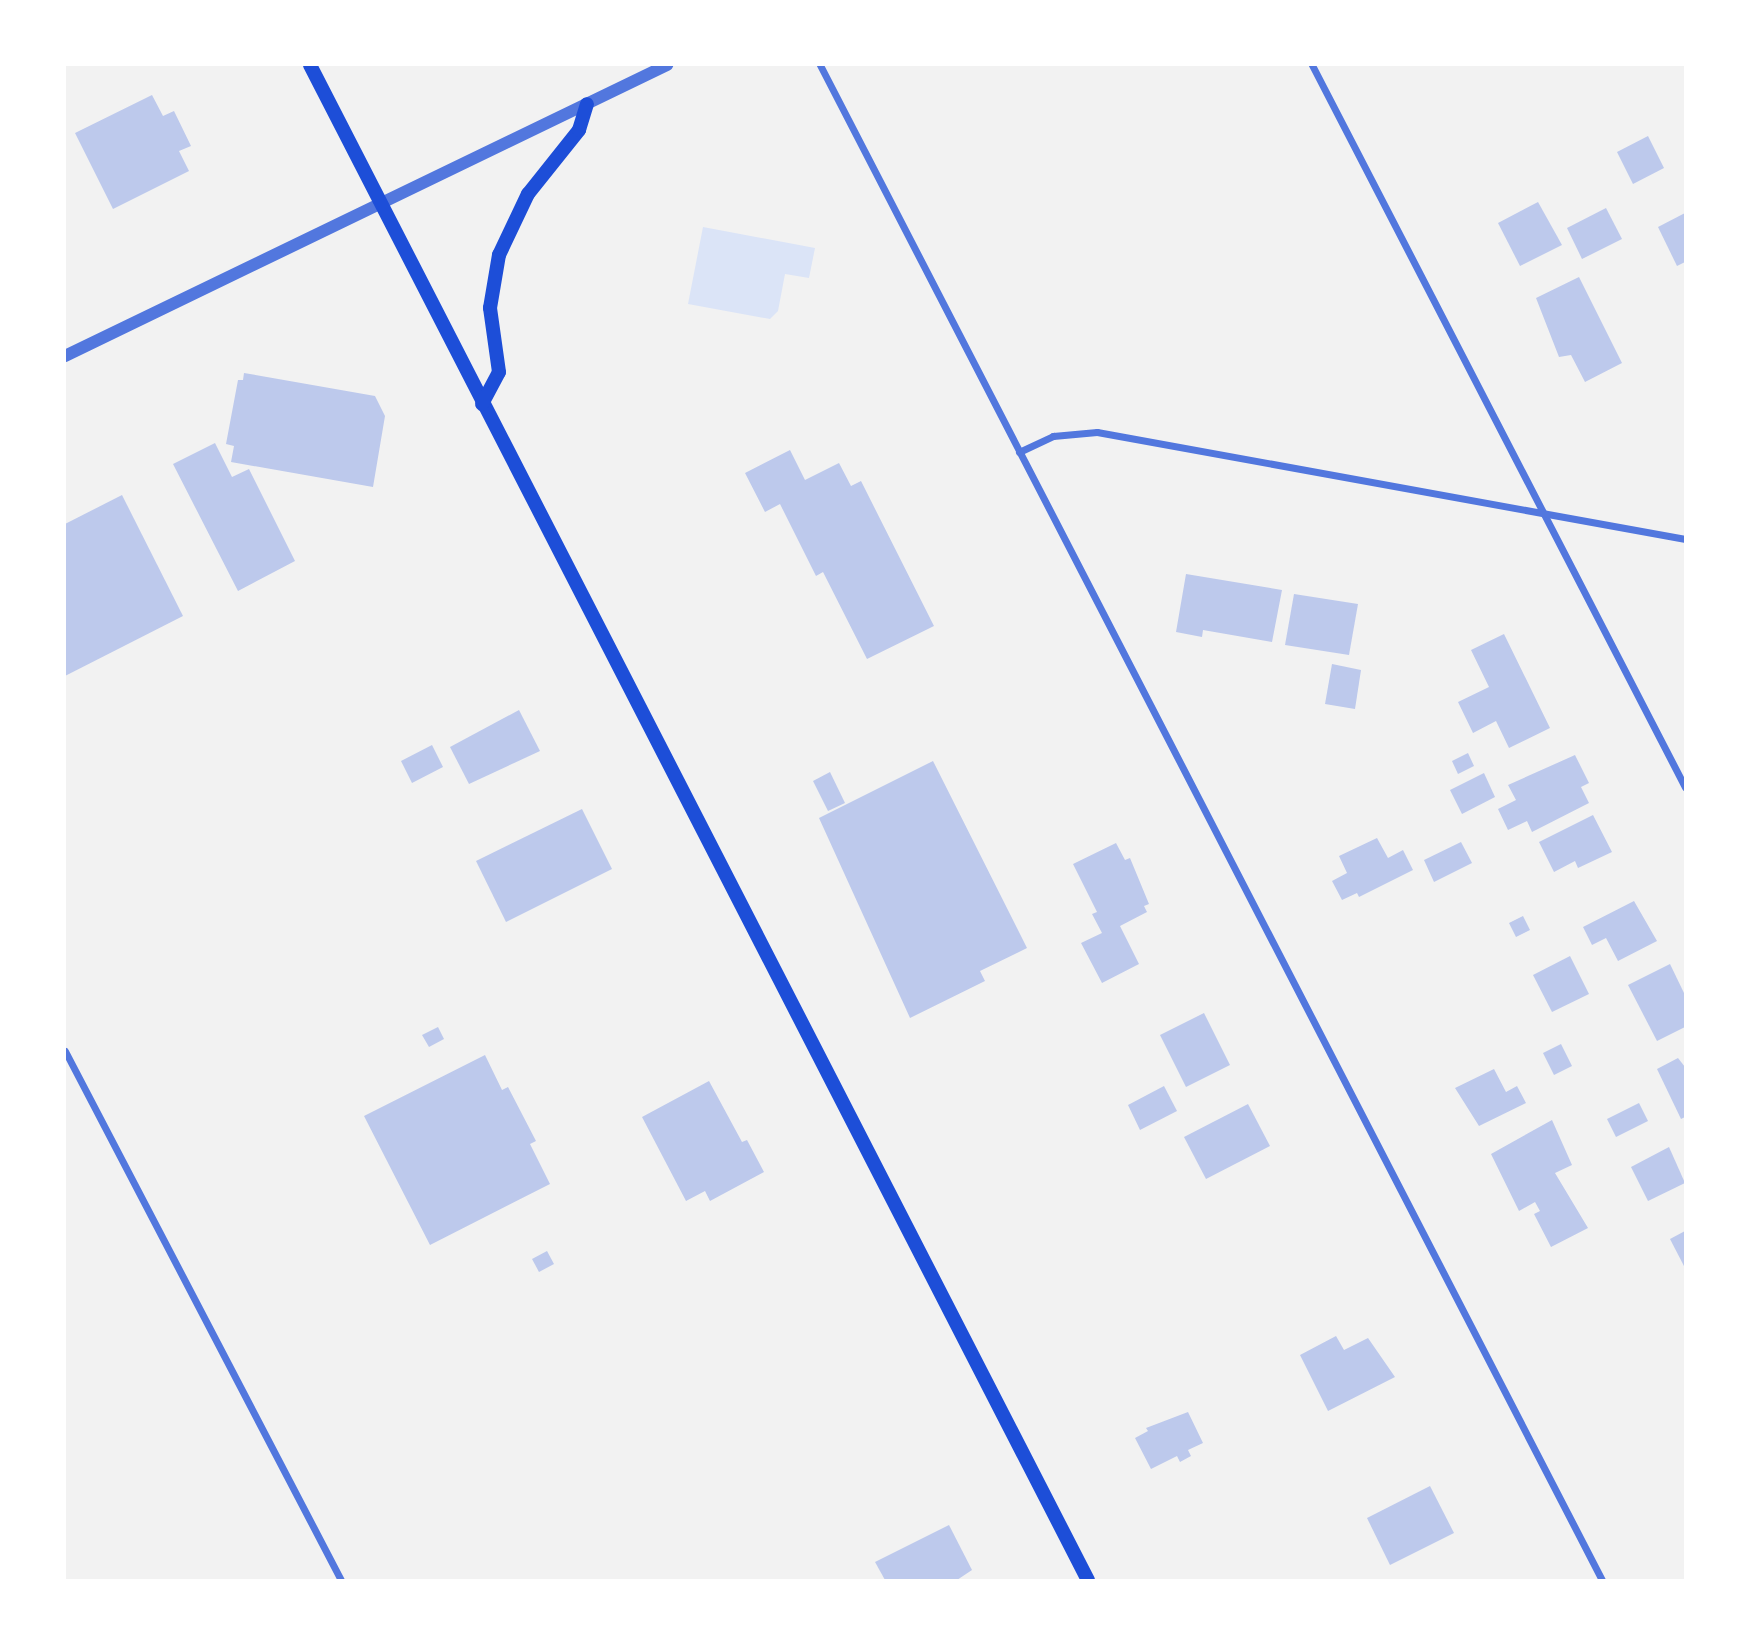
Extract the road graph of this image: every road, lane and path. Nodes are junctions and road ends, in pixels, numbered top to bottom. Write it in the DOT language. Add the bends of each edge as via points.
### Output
graph roads {
  1 [pos="310,65"];
  2 [pos="667,65"];
  3 [pos="820,65"];
  4 [pos="1312,65"];
  5 [pos="587,104"];
  6 [pos="380,206"];
  7 [pos="65,356"];
  8 [pos="482,404"];
  9 [pos="1019,452"];
  10 [pos="1544,512"];
  11 [pos="1685,539"];
  12 [pos="1685,787"];
  13 [pos="65,1051"];
  14 [pos="341,1580"];
  15 [pos="1088,1580"];
  16 [pos="1602,1580"];
  1 -- 6 [label="main road"];
  2 -- 5 [label="street"];
  3 -- 9 [label="street"];
  4 -- 10 [label="street"];
  5 -- 6 [label="street"];
  5 -- 8 [label="main road" via="579,130 528,194 499,255 490,308 499,372"];
  6 -- 7 [label="street"];
  6 -- 8 [label="main road"];
  8 -- 15 [label="main road"];
  9 -- 10 [label="street" via="1059,435 1097,432"];
  9 -- 16 [label="street"];
  10 -- 11 [label="street"];
  10 -- 12 [label="street"];
  13 -- 14 [label="street"];
}
